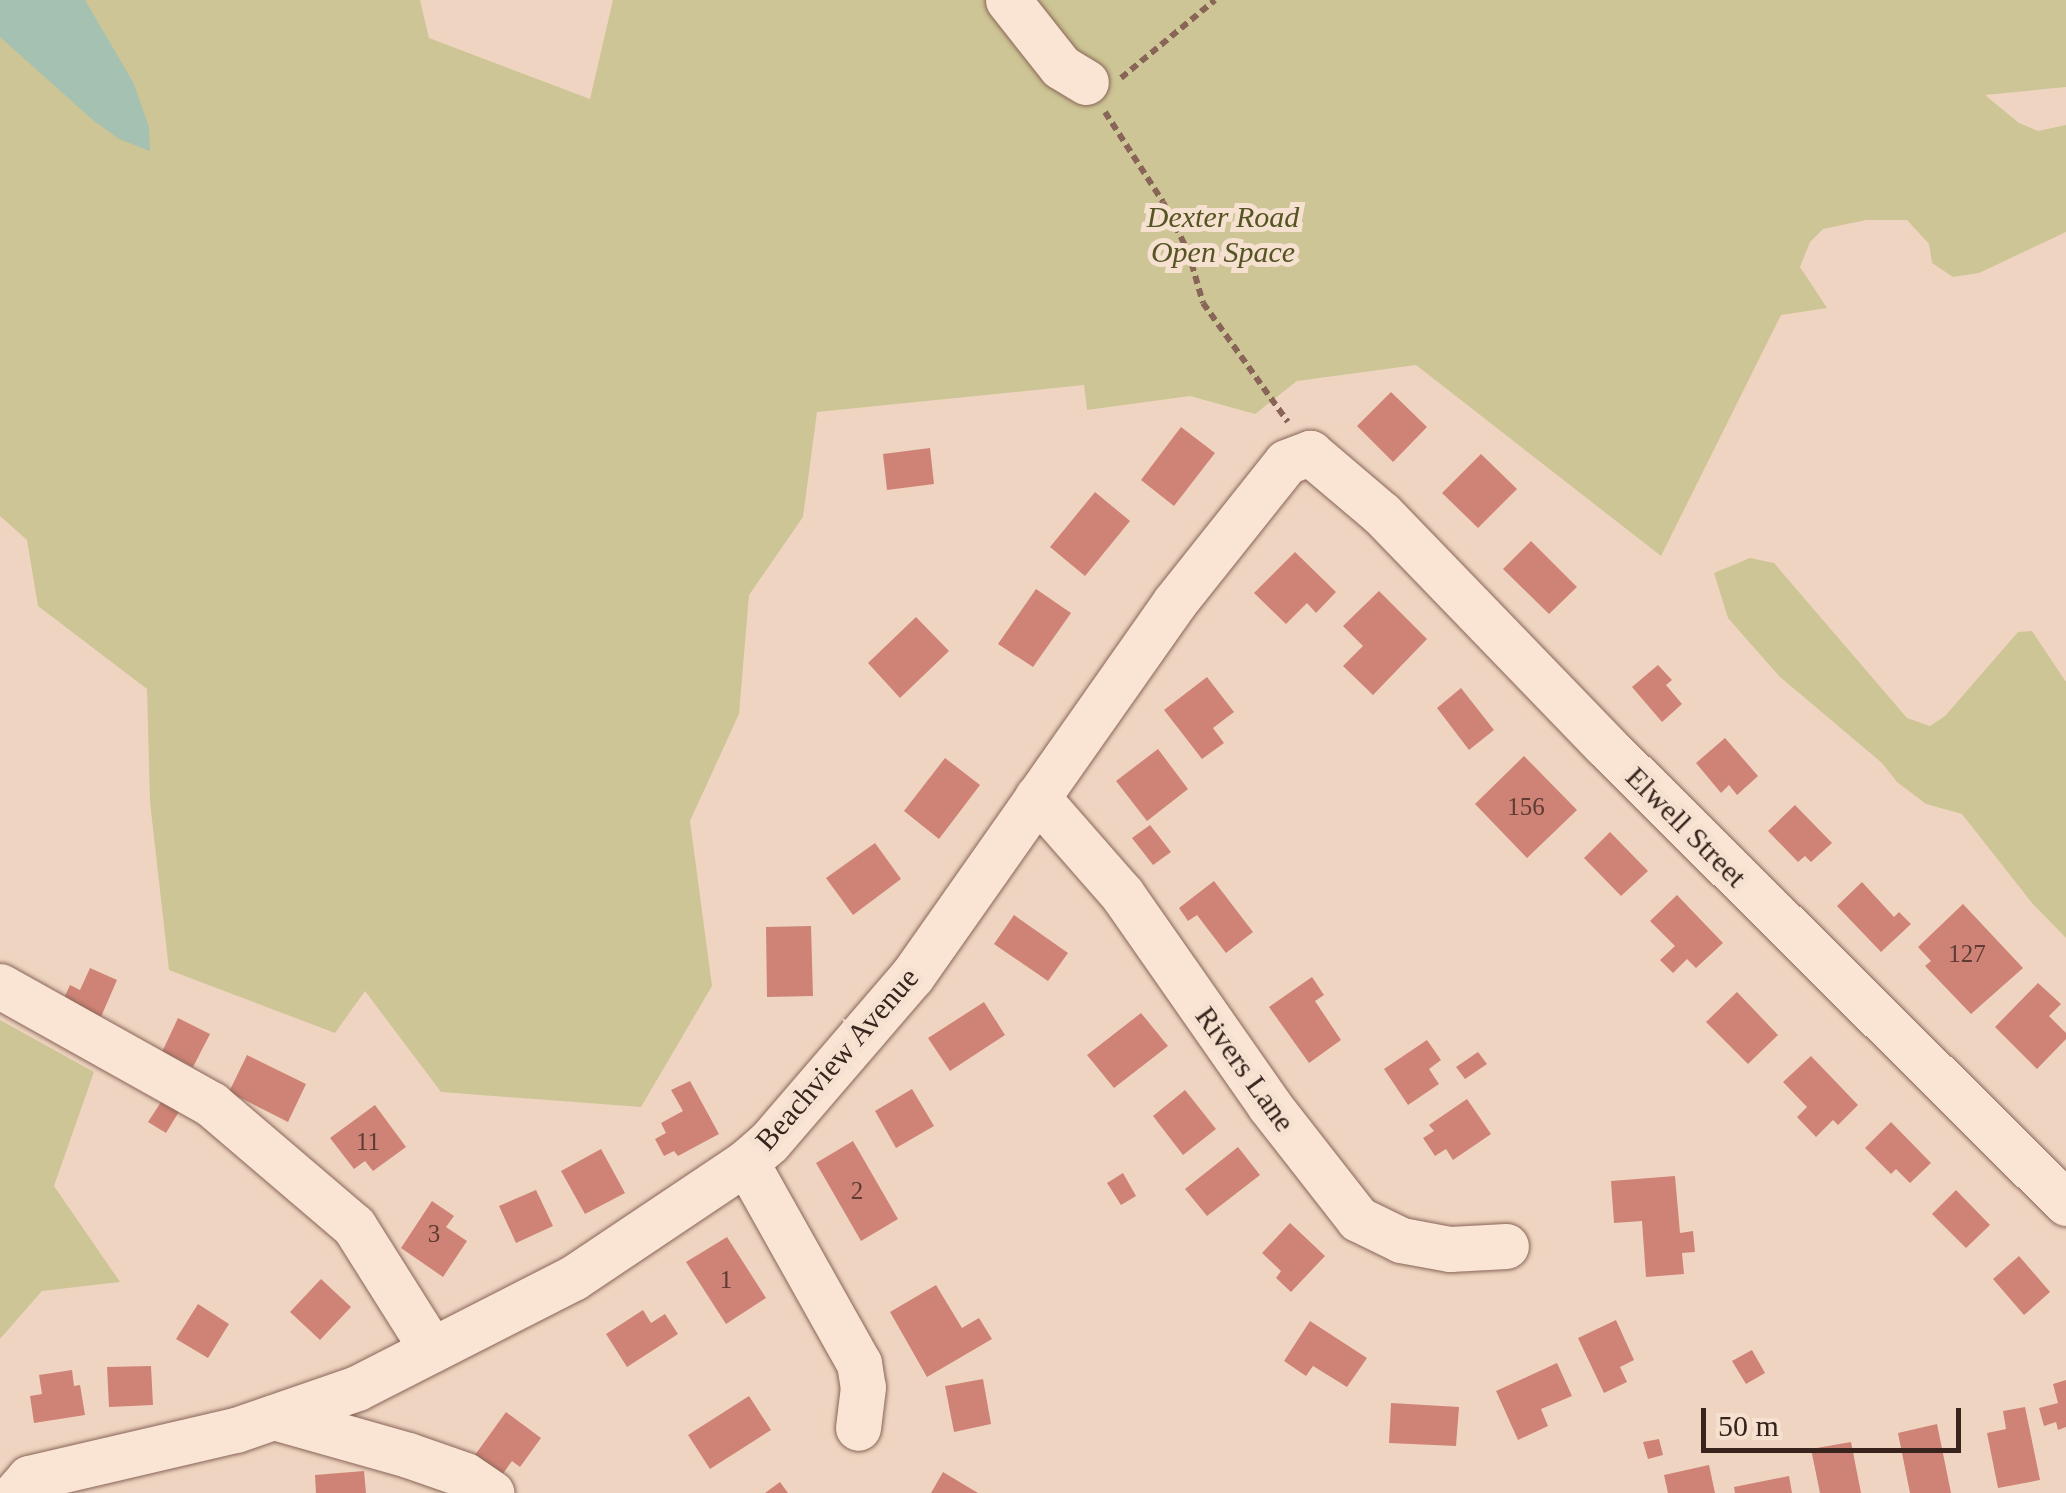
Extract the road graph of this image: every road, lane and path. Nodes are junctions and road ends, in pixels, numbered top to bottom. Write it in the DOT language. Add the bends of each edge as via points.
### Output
graph roads {
  1 [pos="1008,0"];
  2 [pos="1215,0"];
  3 [pos="1086,82"];
  4 [pos="1308,453"];
  5 [pos="1038,798"];
  6 [pos="0,986"];
  7 [pos="746,1162"];
  8 [pos="2066,1203"];
  9 [pos="1506,1246"];
  10 [pos="432,1350"];
  11 [pos="274,1417"];
  12 [pos="858,1428"];
  13 [pos="16,1493"];
  14 [pos="492,1493"];
  1 -- 3 [label="street" via="1062,67"];
  2 -- 3 [label="path" via="1126,74 1108,83"];
  3 -- 4 [label="path" via="1163,202 1203,303"];
  4 -- 5 [label="street, Beachview Avenue" via="1286,462 1186,587"];
  4 -- 8 [label="street, Elwell Street" via="1382,514 1605,746"];
  5 -- 7 [label="street, Beachview Avenue" via="912,976"];
  5 -- 9 [label="street, Rivers Lane" via="1122,894 1269,1105 1358,1219 1401,1240 1450,1249"];
  6 -- 10 [label="street" via="210,1104 354,1226"];
  7 -- 10 [label="street, Beachview Avenue" via="572,1278"];
  7 -- 12 [label="street" via="859,1363"];
  10 -- 11 [label="street, Beachview Avenue" via="357,1388"];
  11 -- 13 [label="street, Beachview Avenue" via="29,1478"];
  11 -- 14 [label="street" via="408,1454"];
}
